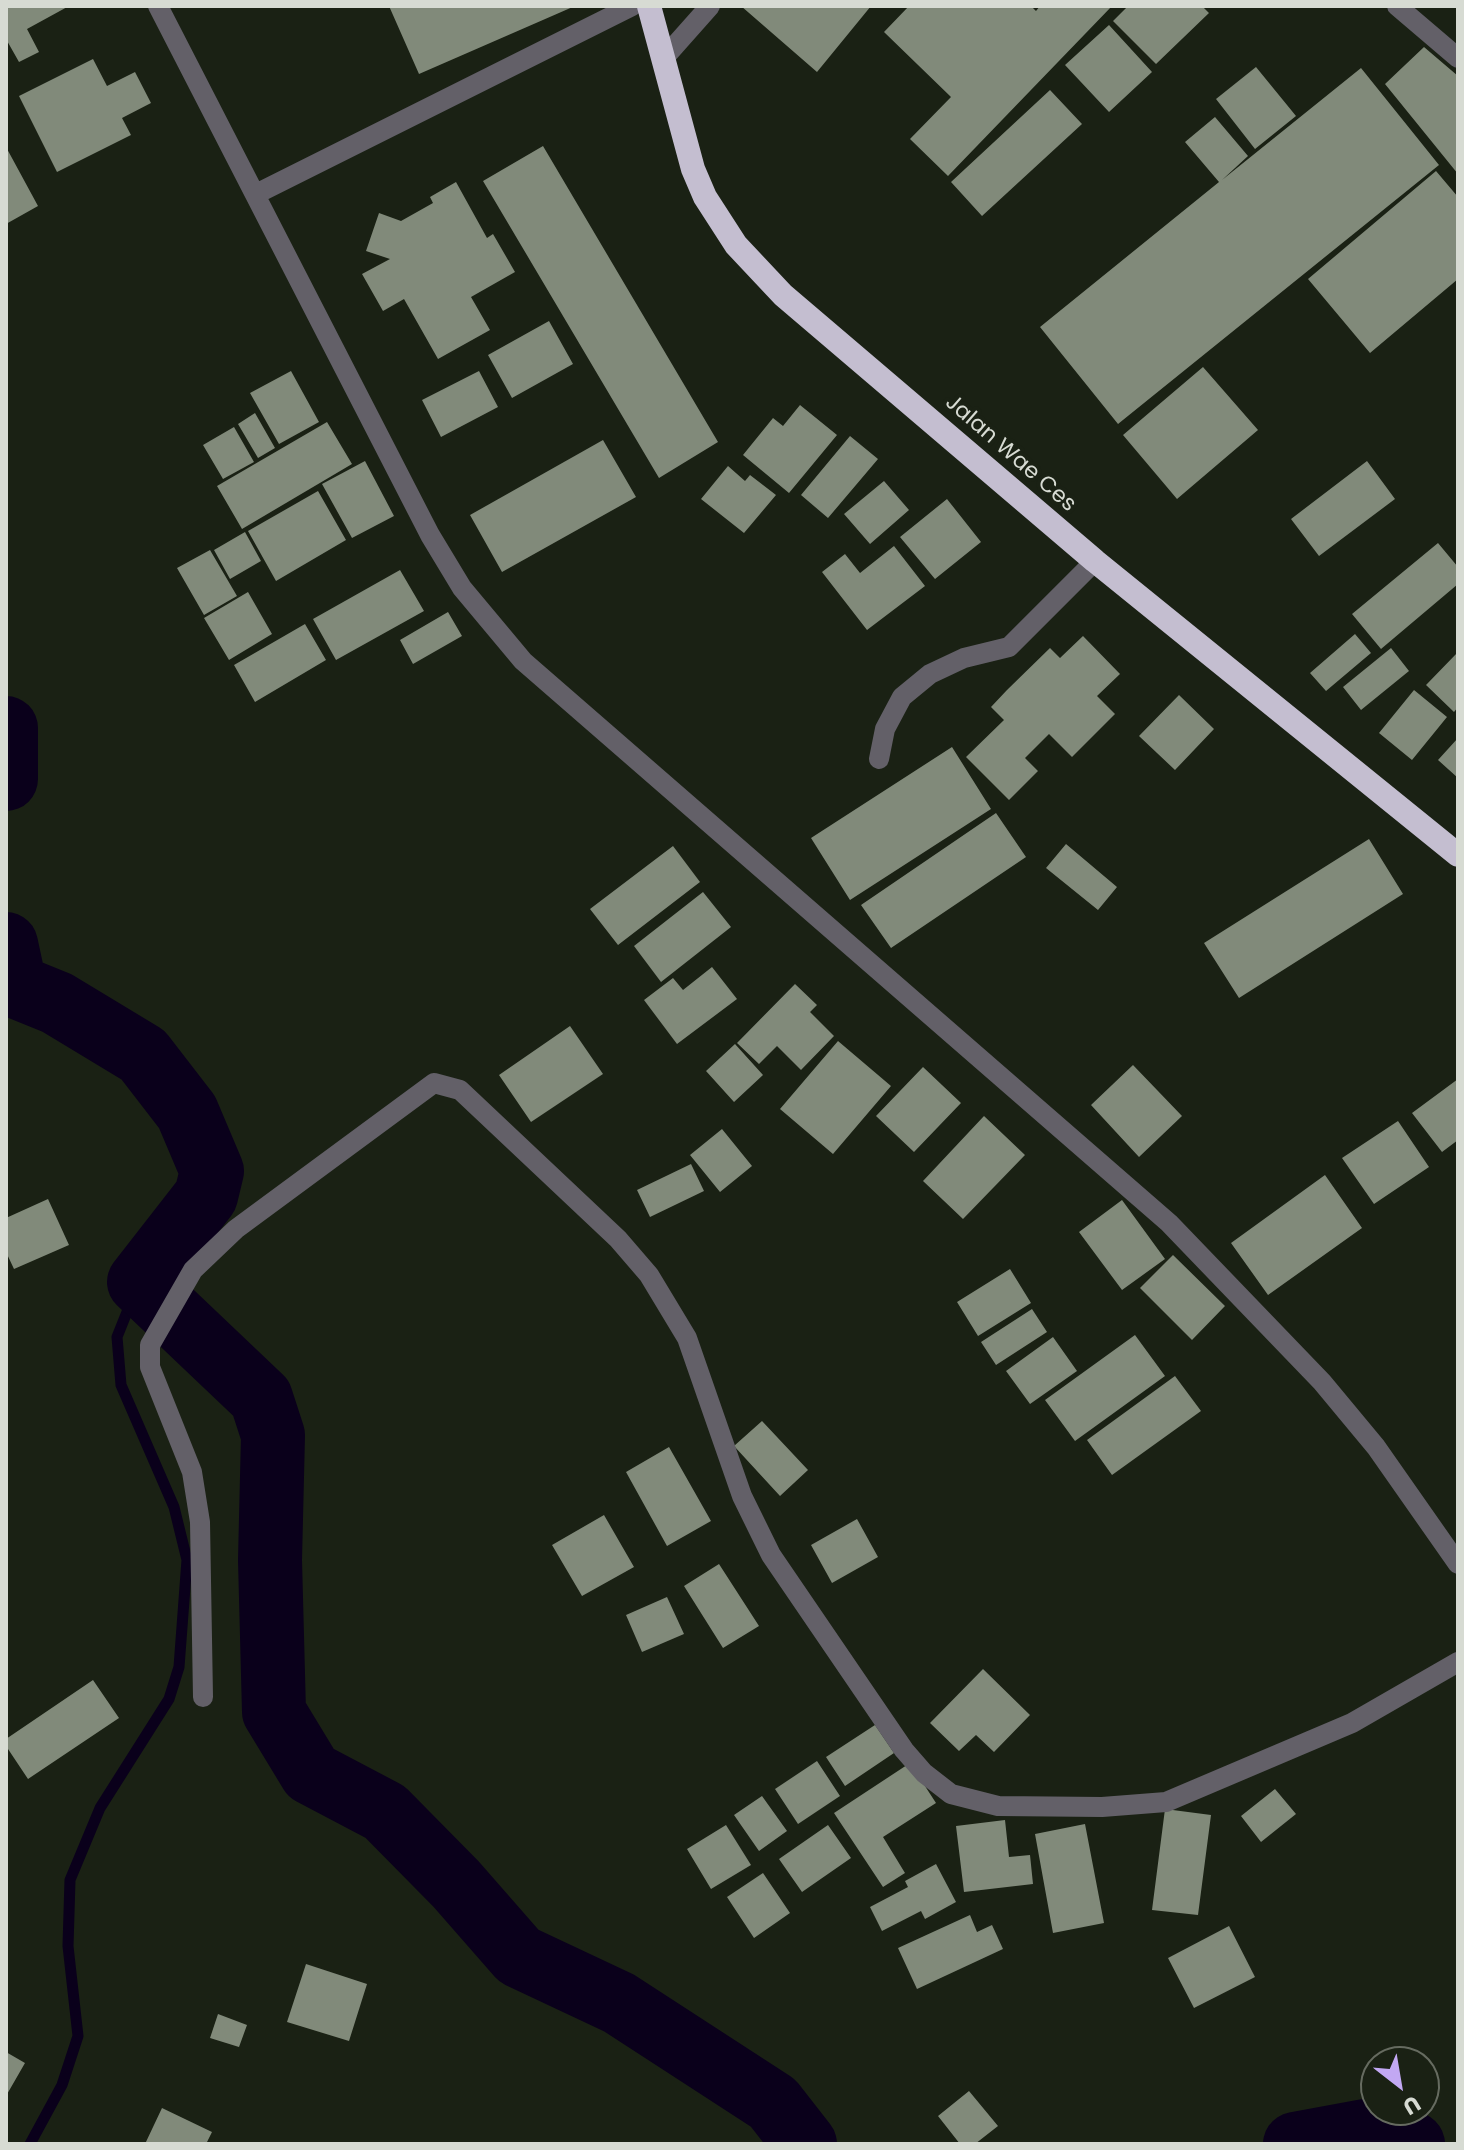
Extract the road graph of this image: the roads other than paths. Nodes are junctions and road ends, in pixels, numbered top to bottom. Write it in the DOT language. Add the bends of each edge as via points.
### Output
graph roads {
  1 [pos="158,6"];
  2 [pos="632,6"];
  3 [pos="649,6"];
  4 [pos="710,6"];
  5 [pos="1397,6"];
  6 [pos="1458,58"];
  7 [pos="663,59"];
  8 [pos="256,194"];
  9 [pos="1095,561"];
  10 [pos="879,759"];
  11 [pos="1458,855"];
  12 [pos="1458,1564"];
  13 [pos="1458,1662"];
  14 [pos="203,1697"];
  1 -- 8 [label="street"];
  2 -- 8 [label="street"];
  3 -- 7 [label="highway, Jalan Wae Ces"];
  4 -- 7 [label="street"];
  5 -- 6 [label="street"];
  7 -- 9 [label="highway, Jalan Wae Ces" via="693,169 736,245 783,295"];
  8 -- 12 [label="street" via="430,535 462,588 523,661 1169,1223 1322,1382 1376,1447"];
  9 -- 10 [label="street" via="1009,647 964,658 930,674 902,697 885,729"];
  9 -- 11 [label="highway, Jalan Wae Ces"];
  13 -- 14 [label="street" via="1352,1723 1166,1802 998,1806 951,1794 904,1750 771,1555 742,1496 687,1338 649,1275 618,1239 460,1090 434,1083 236,1229 193,1270 150,1345 150,1367 192,1472 200,1522"];
}
